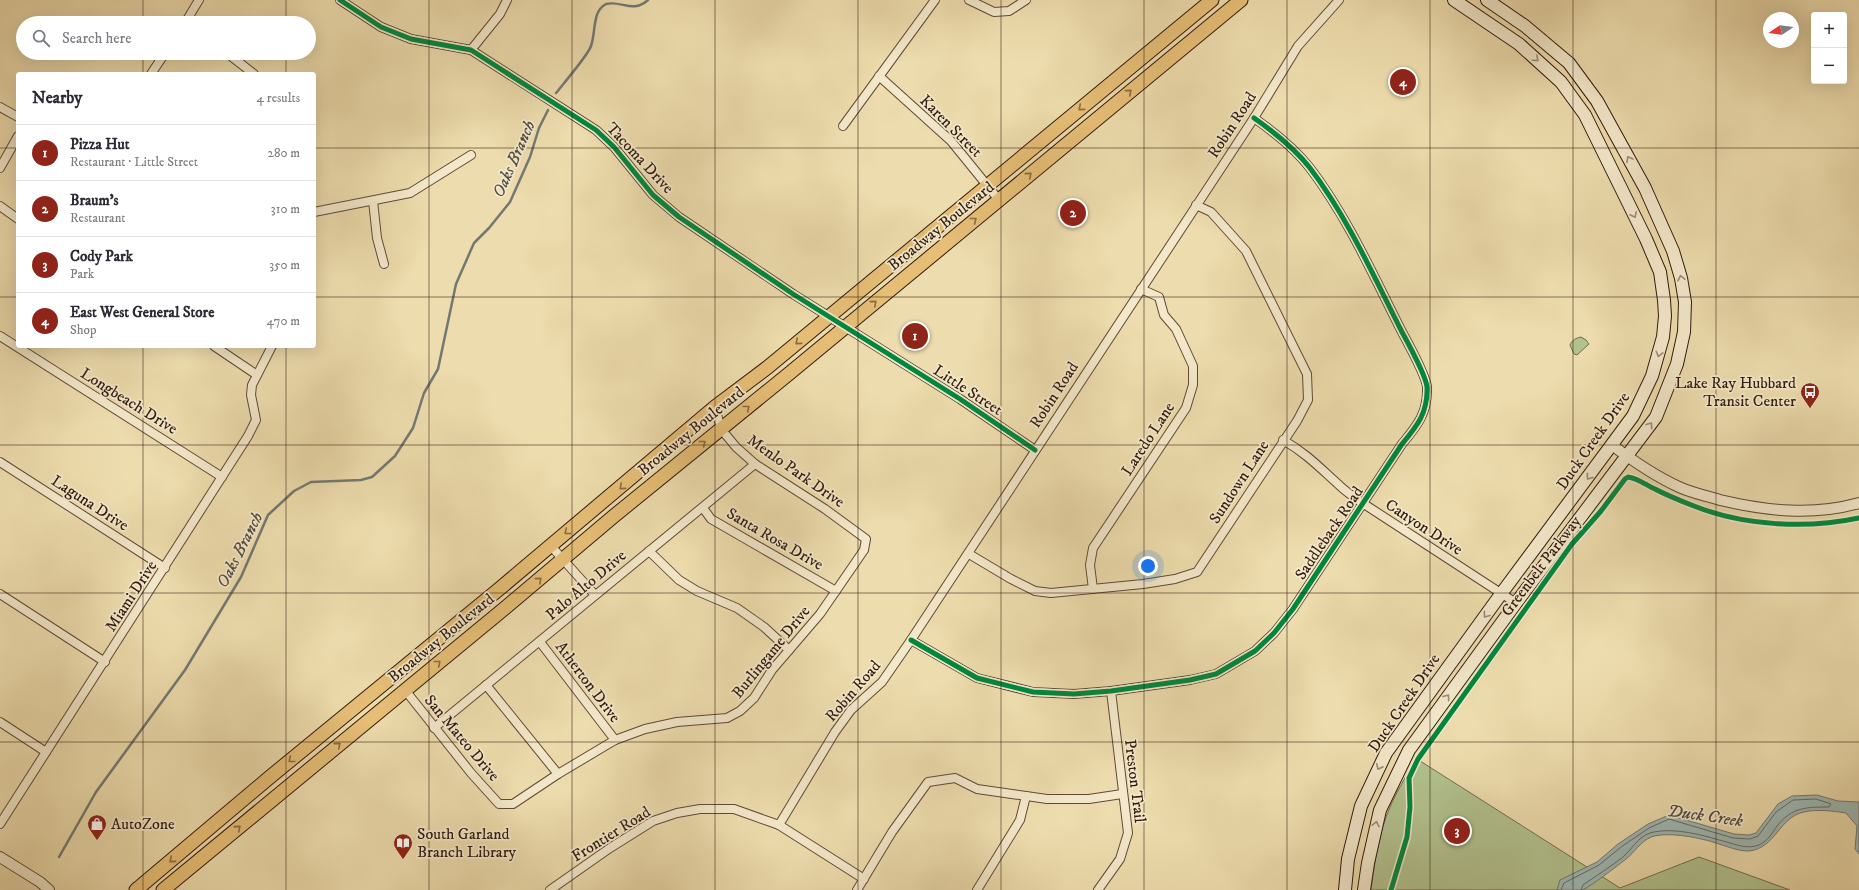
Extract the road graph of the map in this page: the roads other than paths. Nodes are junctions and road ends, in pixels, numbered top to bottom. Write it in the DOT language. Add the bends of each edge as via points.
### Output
graph roads {
  1 [pos="199,0"];
  2 [pos="340,0"];
  3 [pos="507,0"];
  4 [pos="935,0"];
  5 [pos="969,0"];
  6 [pos="1026,0"];
  7 [pos="1212,0"];
  8 [pos="1240,0"];
  9 [pos="1339,0"];
  10 [pos="1454,0"];
  11 [pos="1487,0"];
  12 [pos="190,16"];
  13 [pos="1154,48"];
  14 [pos="471,50"];
  15 [pos="160,60"];
  16 [pos="236,60"];
  17 [pos="1165,62"];
  18 [pos="152,72"];
  19 [pos="251,72"];
  20 [pos="879,76"];
  21 [pos="0,107"];
  22 [pos="16,116"];
  23 [pos="1254,118"];
  24 [pos="843,126"];
  25 [pos="16,140"];
  26 [pos="471,155"];
  27 [pos="0,168"];
  28 [pos="988,185"];
  29 [pos="999,200"];
  30 [pos="373,201"];
  31 [pos="1196,205"];
  32 [pos="0,206"];
  33 [pos="316,212"];
  34 [pos="16,218"];
  35 [pos="384,264"];
  36 [pos="1141,289"];
  37 [pos="1665,316"];
  38 [pos="828,317"];
  39 [pos="1686,317"];
  40 [pos="845,328"];
  41 [pos="0,336"];
  42 [pos="16,346"];
  43 [pos="19,348"];
  44 [pos="217,348"];
  45 [pos="271,348"];
  46 [pos="257,375"];
  47 [pos="715,408"];
  48 [pos="721,429"];
  49 [pos="1283,440"];
  50 [pos="1612,446"];
  51 [pos="1035,450"];
  52 [pos="1627,456"];
  53 [pos="0,462"];
  54 [pos="755,464"];
  55 [pos="222,477"];
  56 [pos="1859,503"];
  57 [pos="1364,504"];
  58 [pos="703,508"];
  59 [pos="550,545"];
  60 [pos="864,550"];
  61 [pos="649,552"];
  62 [pos="969,554"];
  63 [pos="562,560"];
  64 [pos="165,568"];
  65 [pos="1093,589"];
  66 [pos="836,591"];
  67 [pos="0,594"];
  68 [pos="1501,594"];
  69 [pos="595,595"];
  70 [pos="1516,603"];
  71 [pos="911,640"];
  72 [pos="540,642"];
  73 [pos="789,650"];
  74 [pos="105,662"];
  75 [pos="486,685"];
  76 [pos="405,690"];
  77 [pos="1111,691"];
  78 [pos="1410,719"];
  79 [pos="0,722"];
  80 [pos="434,728"];
  81 [pos="1424,728"];
  82 [pos="615,740"];
  83 [pos="46,752"];
  84 [pos="558,774"];
  85 [pos="1122,794"];
  86 [pos="1026,796"];
  87 [pos="499,804"];
  88 [pos="0,824"];
  89 [pos="778,825"];
  90 [pos="0,857"];
  91 [pos="1348,859"];
  92 [pos="1368,862"];
  93 [pos="864,879"];
  94 [pos="49,890"];
  95 [pos="136,890"];
  96 [pos="163,890"];
  97 [pos="550,890"];
  98 [pos="857,890"];
  99 [pos="977,890"];
  100 [pos="1098,890"];
  101 [pos="1345,890"];
  102 [pos="1364,890"];
  1 -- 12 [label="street"];
  2 -- 14 [label="street, Tacoma Drive" via="381,27 411,39"];
  3 -- 14 [label="street" via="500,14"];
  4 -- 20 [label="street"];
  5 -- 6 [label="street" via="994,12 1009,11"];
  7 -- 13 [label="main road, Broadway Boulevard"];
  8 -- 17 [label="main road, Broadway Boulevard"];
  9 -- 23 [label="street, Robin Road" via="1298,46"];
  10 -- 37 [label="main road, Duck Creek Drive, one-way" via="1524,49 1561,82 1585,115 1660,272"];
  39 -- 11 [label="main road, Duck Creek Drive, one-way" via="1681,278 1673,251 1645,188 1597,101 1568,63 1525,26"];
  13 -- 17 [label="main road"];
  13 -- 28 [label="main road, Broadway Boulevard, one-way"];
  14 -- 38 [label="street, Tacoma Drive" via="596,130 614,147 653,195 679,216"];
  15 -- 18 [label="street"];
  16 -- 19 [label="street"];
  29 -- 17 [label="main road, Broadway Boulevard, one-way"];
  20 -- 24 [label="street"];
  20 -- 28 [label="street, Karen Street" via="951,140"];
  21 -- 22 [label="street"];
  23 -- 31 [label="street, Robin Road"];
  23 -- 57 [label="street, Saddleback Road" via="1274,131 1309,167 1337,207 1415,356 1427,386 1425,410 1419,423 1402,444"];
  25 -- 27 [label="street"];
  26 -- 30 [label="street" via="410,193"];
  28 -- 29 [label="street, Karen Street"];
  28 -- 38 [label="main road, Broadway Boulevard"];
  40 -- 29 [label="main road, Broadway Boulevard, one-way"];
  30 -- 33 [label="street"];
  30 -- 35 [label="street" via="377,238"];
  31 -- 36 [label="street, Robin Road"];
  31 -- 49 [label="street, Sundown Lane" via="1211,212 1246,251 1307,374 1308,400"];
  32 -- 34 [label="street"];
  36 -- 51 [label="street, Robin Road"];
  36 -- 65 [label="street, Laredo Lane" via="1159,297 1164,315 1176,330 1192,366 1192,385 1186,408 1093,548 1090,565"];
  37 -- 39 [label="main road"];
  37 -- 50 [label="main road, Duck Creek Drive, one-way" via="1658,357 1644,395"];
  38 -- 40 [label="street, Tacoma Drive"];
  38 -- 47 [label="main road, Broadway Boulevard, one-way"];
  52 -- 39 [label="main road, Duck Creek Drive, one-way" via="1658,413 1677,364"];
  48 -- 40 [label="main road, Broadway Boulevard, one-way"];
  40 -- 51 [label="street, Little Street" via="960,399"];
  41 -- 42 [label="street, Longbeach Drive"];
  43 -- 55 [label="street, Longbeach Drive"];
  44 -- 46 [label="street"];
  45 -- 46 [label="street, Miami Drive"];
  46 -- 55 [label="street, Miami Drive" via="252,384 251,395 256,420"];
  47 -- 48 [label="street, Menlo Park Drive"];
  47 -- 59 [label="main road, Broadway Boulevard, one-way"];
  48 -- 54 [label="street, Menlo Park Drive"];
  63 -- 48 [label="main road, Broadway Boulevard, one-way"];
  49 -- 57 [label="street, Canyon Drive" via="1317,463 1340,486"];
  49 -- 65 [label="street, Sundown Lane" via="1198,572 1175,579"];
  50 -- 52 [label="street"];
  50 -- 68 [label="main road, Duck Creek Drive, one-way"];
  51 -- 62 [label="street, Robin Road"];
  52 -- 56 [label="street" via="1680,488 1749,507 1817,511"];
  52 -- 70 [label="main road, Duck Creek Drive"];
  53 -- 64 [label="street, Laguna Drive"];
  54 -- 58 [label="street, Palo Alto Drive"];
  54 -- 60 [label="street, Menlo Park Drive" via="866,539"];
  55 -- 64 [label="street, Miami Drive"];
  57 -- 68 [label="street, Canyon Drive"];
  57 -- 77 [label="street, Saddleback Road" via="1293,609 1274,633 1255,651 1216,674"];
  58 -- 61 [label="street, Palo Alto Drive"];
  58 -- 66 [label="street, Santa Rosa Drive" via="711,519"];
  59 -- 63 [label="street"];
  59 -- 95 [label="main road, Broadway Boulevard, one-way"];
  60 -- 66 [label="street, Burlingame Drive"];
  61 -- 69 [label="street, Palo Alto Drive"];
  61 -- 73 [label="street" via="679,580 697,591 737,608 764,627"];
  62 -- 65 [label="street, Sundown Lane" via="1035,591 1051,593"];
  62 -- 71 [label="street, Robin Road"];
  63 -- 69 [label="street"];
  76 -- 63 [label="main road, Broadway Boulevard, one-way"];
  64 -- 74 [label="street, Miami Drive"];
  66 -- 73 [label="street, Burlingame Drive"];
  67 -- 74 [label="street"];
  68 -- 70 [label="street, Canyon Drive"];
  68 -- 78 [label="main road, Duck Creek Drive, one-way"];
  69 -- 72 [label="street, Palo Alto Drive"];
  81 -- 70 [label="main road, Duck Creek Drive, one-way"];
  71 -- 77 [label="street, Saddleback Road" via="977,678 1033,692 1074,694"];
  71 -- 89 [label="street, Robin Road" via="882,682 851,710"];
  72 -- 75 [label="street, Palo Alto Drive"];
  72 -- 82 [label="street, Atherton Drive"];
  73 -- 82 [label="street, Burlingame Drive" via="754,698 734,715 727,718 677,722 645,729"];
  74 -- 83 [label="street, Miami Drive"];
  75 -- 80 [label="street, Palo Alto Drive"];
  75 -- 84 [label="street"];
  76 -- 80 [label="street, San Mateo Drive"];
  96 -- 76 [label="main road, Broadway Boulevard, one-way"];
  77 -- 85 [label="street, Preston Trail"];
  78 -- 81 [label="main road"];
  78 -- 91 [label="main road, Duck Creek Drive, one-way" via="1386,753 1361,806"];
  79 -- 83 [label="street"];
  80 -- 87 [label="street, San Mateo Drive"];
  92 -- 81 [label="main road, Duck Creek Drive, one-way" via="1380,810 1409,750"];
  82 -- 84 [label="street, Burlingame Drive"];
  83 -- 88 [label="street, Miami Drive"];
  84 -- 87 [label="street, Burlingame Drive" via="513,804"];
  85 -- 86 [label="street" via="1089,799"];
  85 -- 100 [label="street, Preston Trail" via="1128,833 1120,858"];
  86 -- 93 [label="street" via="977,789 955,778 928,782 892,832"];
  86 -- 99 [label="street" via="1020,820"];
  89 -- 93 [label="street, Frontier Road"];
  89 -- 97 [label="street, Frontier Road" via="734,809 700,809 677,813 653,821"];
  90 -- 94 [label="street"];
  91 -- 92 [label="main road"];
  91 -- 101 [label="main road, Duck Creek Drive"];
  92 -- 102 [label="main road, Duck Creek Drive"];
  93 -- 98 [label="street"];
}
